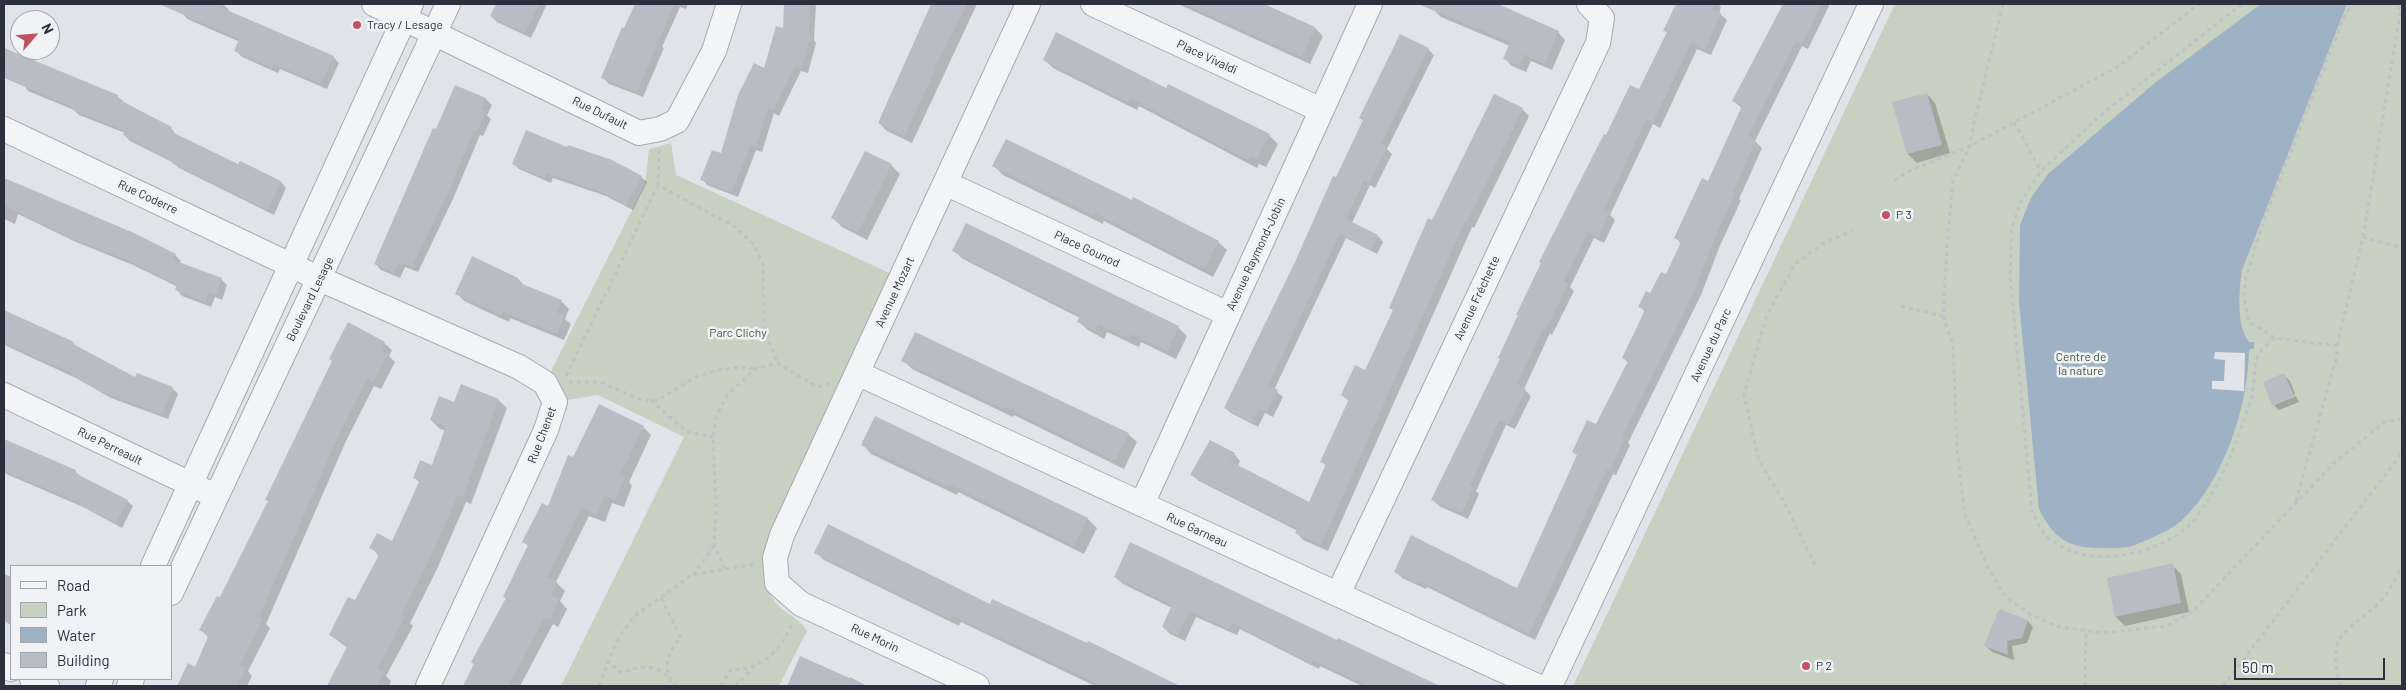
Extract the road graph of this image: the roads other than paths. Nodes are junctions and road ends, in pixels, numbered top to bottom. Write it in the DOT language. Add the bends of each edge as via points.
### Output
graph roads {
  1 [pos="374,4"];
  2 [pos="448,4"];
  3 [pos="729,4"];
  4 [pos="1028,4"];
  5 [pos="1093,4"];
  6 [pos="1370,4"];
  7 [pos="1589,4"];
  8 [pos="1871,4"];
  9 [pos="408,11"];
  10 [pos="436,33"];
  11 [pos="1321,110"];
  12 [pos="4,129"];
  13 [pos="945,183"];
  14 [pos="292,265"];
  15 [pos="320,279"];
  16 [pos="1228,314"];
  17 [pos="857,373"];
  18 [pos="4,395"];
  19 [pos="190,484"];
  20 [pos="216,496"];
  21 [pos="1142,504"];
  22 [pos="153,565"];
  23 [pos="777,583"];
  24 [pos="172,591"];
  25 [pos="1338,594"];
  26 [pos="34,680"];
  27 [pos="47,686"];
  28 [pos="428,686"];
  29 [pos="978,686"];
  30 [pos="1537,686"];
  31 [pos="1550,686"];
  1 -- 9 [label="street, Rue Dufault"];
  2 -- 10 [label="street, Boulevard Lesage"];
  3 -- 10 [label="street, Rue Dufault" via="714,51 677,121 660,129 639,133"];
  4 -- 13 [label="street, Avenue Mozart"];
  5 -- 11 [label="street, Place Vivaldi"];
  6 -- 11 [label="street, Avenue Raymond-Jobin"];
  7 -- 25 [label="street, Avenue Fréchette" via="1602,18 1598,43"];
  8 -- 31 [label="street, Avenue du Parc"];
  9 -- 10 [label="street, Rue Dufault"];
  9 -- 14 [label="street"];
  10 -- 15 [label="street, Boulevard Lesage"];
  11 -- 16 [label="street, Avenue Raymond-Jobin"];
  12 -- 14 [label="street, Rue Coderre"];
  13 -- 16 [label="street, Place Gounod"];
  13 -- 17 [label="street, Avenue Mozart"];
  14 -- 15 [label="street, Rue Chenet"];
  14 -- 19 [label="street"];
  15 -- 20 [label="street, Boulevard Lesage"];
  15 -- 28 [label="street, Rue Chenet" via="519,366 545,383 555,402 546,430"];
  16 -- 21 [label="street, Avenue Raymond-Jobin"];
  17 -- 21 [label="street, Rue Garneau"];
  17 -- 23 [label="street, Avenue Mozart" via="782,535 775,558"];
  18 -- 19 [label="street, Rue Perreault"];
  19 -- 20 [label="street, Rue Perreault"];
  19 -- 22 [label="street"];
  20 -- 24 [label="street, Boulevard Lesage"];
  21 -- 25 [label="street, Rue Garneau"];
  23 -- 29 [label="street, Rue Morin" via="801,604"];
  25 -- 30 [label="street, Rue Garneau"];
  26 -- 27 [label="street"];
}
